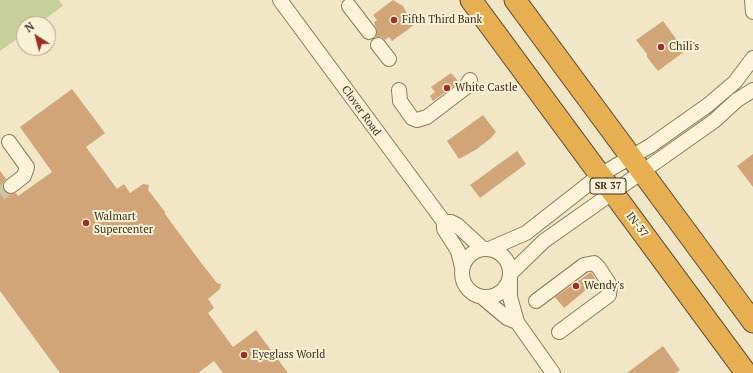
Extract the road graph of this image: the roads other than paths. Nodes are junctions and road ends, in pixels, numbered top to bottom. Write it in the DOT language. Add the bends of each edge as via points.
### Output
graph roads {
  1 [pos="280,0"];
  2 [pos="470,0"];
  3 [pos="515,0"];
  4 [pos="752,0"];
  5 [pos="349,6"];
  6 [pos="753,12"];
  7 [pos="369,32"];
  8 [pos="378,45"];
  9 [pos="753,58"];
  10 [pos="390,59"];
  11 [pos="470,80"];
  12 [pos="399,90"];
  13 [pos="753,90"];
  14 [pos="9,142"];
  15 [pos="637,164"];
  16 [pos="600,175"];
  17 [pos="11,186"];
  18 [pos="613,192"];
  19 [pos="444,222"];
  20 [pos="486,249"];
  21 [pos="462,267"];
  22 [pos="510,276"];
  23 [pos="482,297"];
  24 [pos="536,301"];
  25 [pos="517,322"];
  26 [pos="753,322"];
  27 [pos="559,332"];
  28 [pos="553,373"];
  29 [pos="746,373"];
  1 -- 19 [label="street, Clover Road"];
  2 -- 16 [label="highway, IN-37 / SR 37"];
  3 -- 15 [label="highway"];
  4 -- 6 [label="street"];
  5 -- 7 [label="street"];
  8 -- 10 [label="street"];
  9 -- 15 [label="street" via="735,82 650,146"];
  11 -- 12 [label="street" via="465,88 418,120 412,118 400,101"];
  13 -- 15 [label="street" via="737,100 714,121"];
  14 -- 17 [label="street" via="27,167 24,176"];
  15 -- 16 [label="street"];
  15 -- 18 [label="street"];
  15 -- 26 [label="highway"];
  16 -- 18 [label="highway, IN-37 / SR 37"];
  16 -- 20 [label="street" via="526,233"];
  18 -- 22 [label="street" via="544,241"];
  18 -- 29 [label="highway, IN-37 / SR 37"];
  19 -- 20 [label="street" via="457,225"];
  19 -- 21 [label="street, Clover Road" via="444,229 458,251"];
  20 -- 21 [label="street" via="477,250 468,256"];
  20 -- 22 [label="street" via="502,254 510,267"];
  21 -- 23 [label="street" via="461,274 467,289"];
  22 -- 23 [label="street" via="508,284 497,295"];
  22 -- 25 [label="street" via="510,297"];
  23 -- 25 [label="street" via="507,318"];
  24 -- 27 [label="street" via="584,265 594,264 600,268 610,285 609,295"];
  25 -- 28 [label="street"];
}
